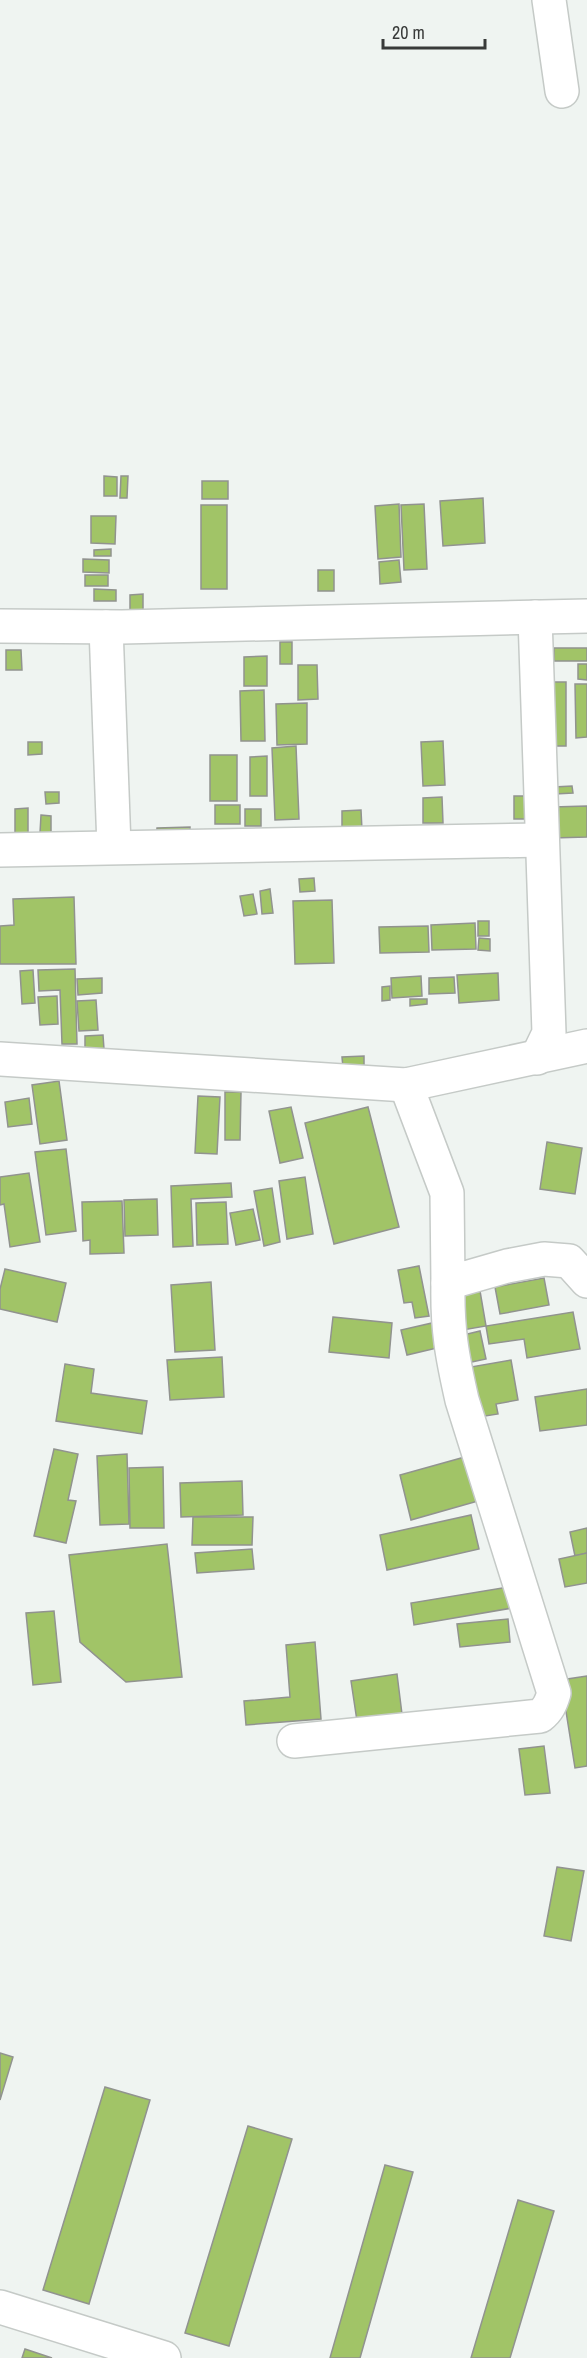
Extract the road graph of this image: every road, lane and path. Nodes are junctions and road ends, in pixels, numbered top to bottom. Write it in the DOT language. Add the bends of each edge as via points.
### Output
graph roads {
  1 [pos="549,0"];
  2 [pos="562,91"];
  3 [pos="587,616"];
  4 [pos="535,617"];
  5 [pos="0,626"];
  6 [pos="106,627"];
  7 [pos="542,840"];
  8 [pos="114,847"];
  9 [pos="0,850"];
  10 [pos="587,1046"];
  11 [pos="537,1058"];
  12 [pos="0,1059"];
  13 [pos="406,1085"];
  14 [pos="587,1281"];
  15 [pos="448,1284"];
  16 [pos="294,1741"];
  17 [pos="0,2307"];
  18 [pos="164,2358"];
  1 -- 2 [label="street"];
  3 -- 4 [label="street"];
  4 -- 6 [label="street"];
  4 -- 7 [label="street"];
  5 -- 6 [label="street"];
  6 -- 8 [label="street"];
  7 -- 8 [label="street"];
  7 -- 11 [label="street" via="549,1033"];
  8 -- 9 [label="street"];
  10 -- 11 [label="street"];
  11 -- 13 [label="street"];
  12 -- 13 [label="street"];
  13 -- 15 [label="street" via="447,1193"];
  14 -- 15 [label="street" via="569,1261 544,1259"];
  15 -- 16 [label="street" via="450,1351 462,1400 554,1693 551,1703 540,1716"];
  17 -- 18 [label="street"];
}
